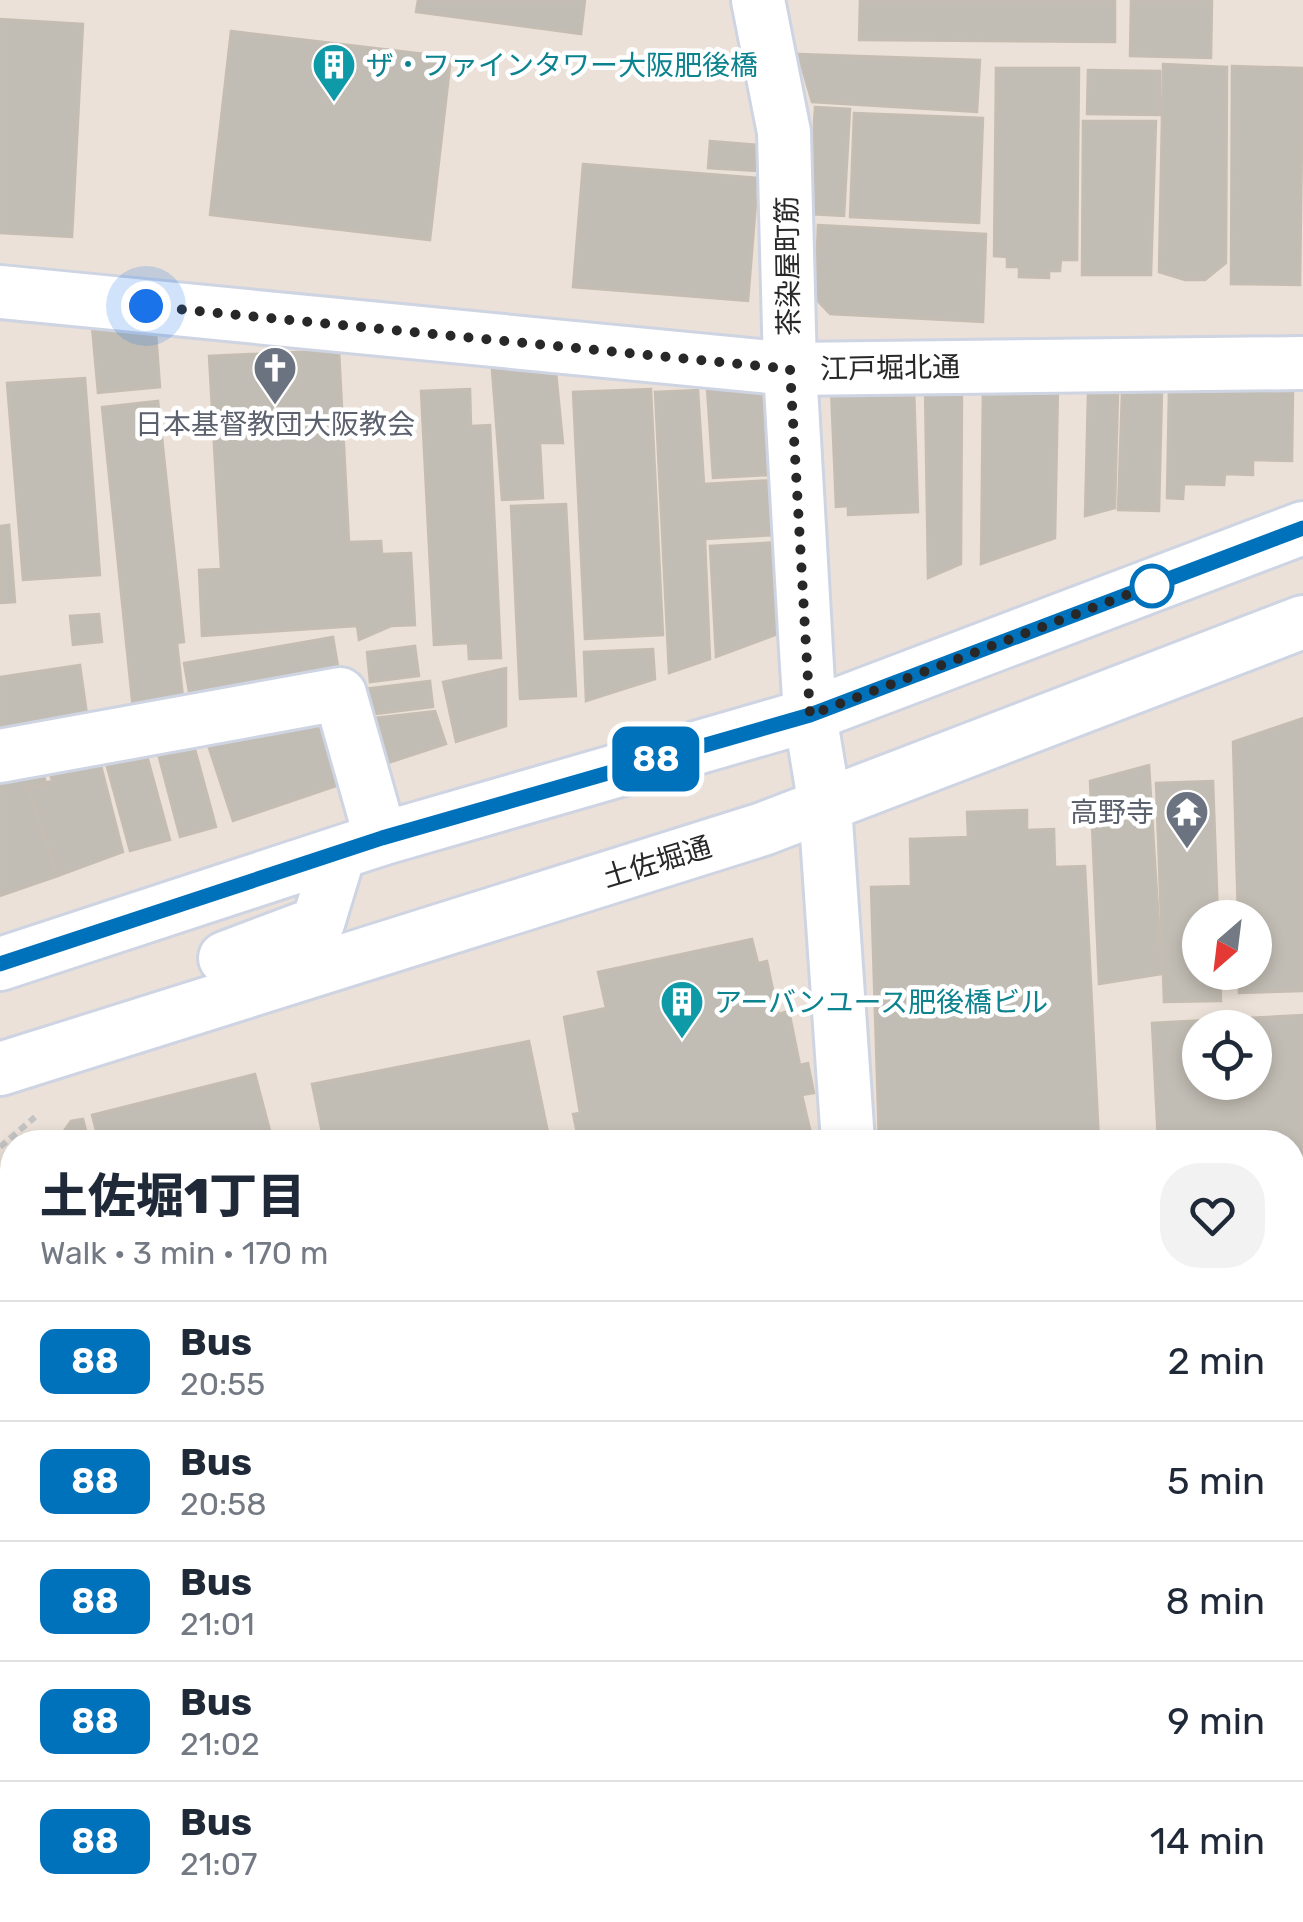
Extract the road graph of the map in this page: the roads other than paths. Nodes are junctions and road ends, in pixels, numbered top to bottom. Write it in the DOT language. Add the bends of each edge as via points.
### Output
graph roads {
  1 [pos="758,0"];
  2 [pos="0,292"];
  3 [pos="1303,364"];
  4 [pos="790,369"];
  5 [pos="1303,528"];
  6 [pos="1303,622"];
  7 [pos="810,715"];
  8 [pos="0,756"];
  9 [pos="825,806"];
  10 [pos="360,846"];
  11 [pos="225,958"];
  12 [pos="0,964"];
  13 [pos="0,1070"];
  14 [pos="847,1130"];
  1 -- 4 [label="street, 茶染屋町筋" via="784,132"];
  2 -- 4 [label="street, 江戸堀北通"];
  3 -- 4 [label="street, 江戸堀北通"];
  4 -- 7 [label="street, 茶染屋町筋"];
  5 -- 7 [label="street"];
  6 -- 9 [label="street, 土佐堀通"];
  7 -- 9 [label="street, 茶染屋町筋"];
  7 -- 10 [label="street"];
  8 -- 10 [label="street" via="340,694"];
  9 -- 13 [label="street, 土佐堀通"];
  9 -- 14 [label="street"];
  10 -- 11 [label="street" via="318,923"];
  10 -- 12 [label="street"];
}
